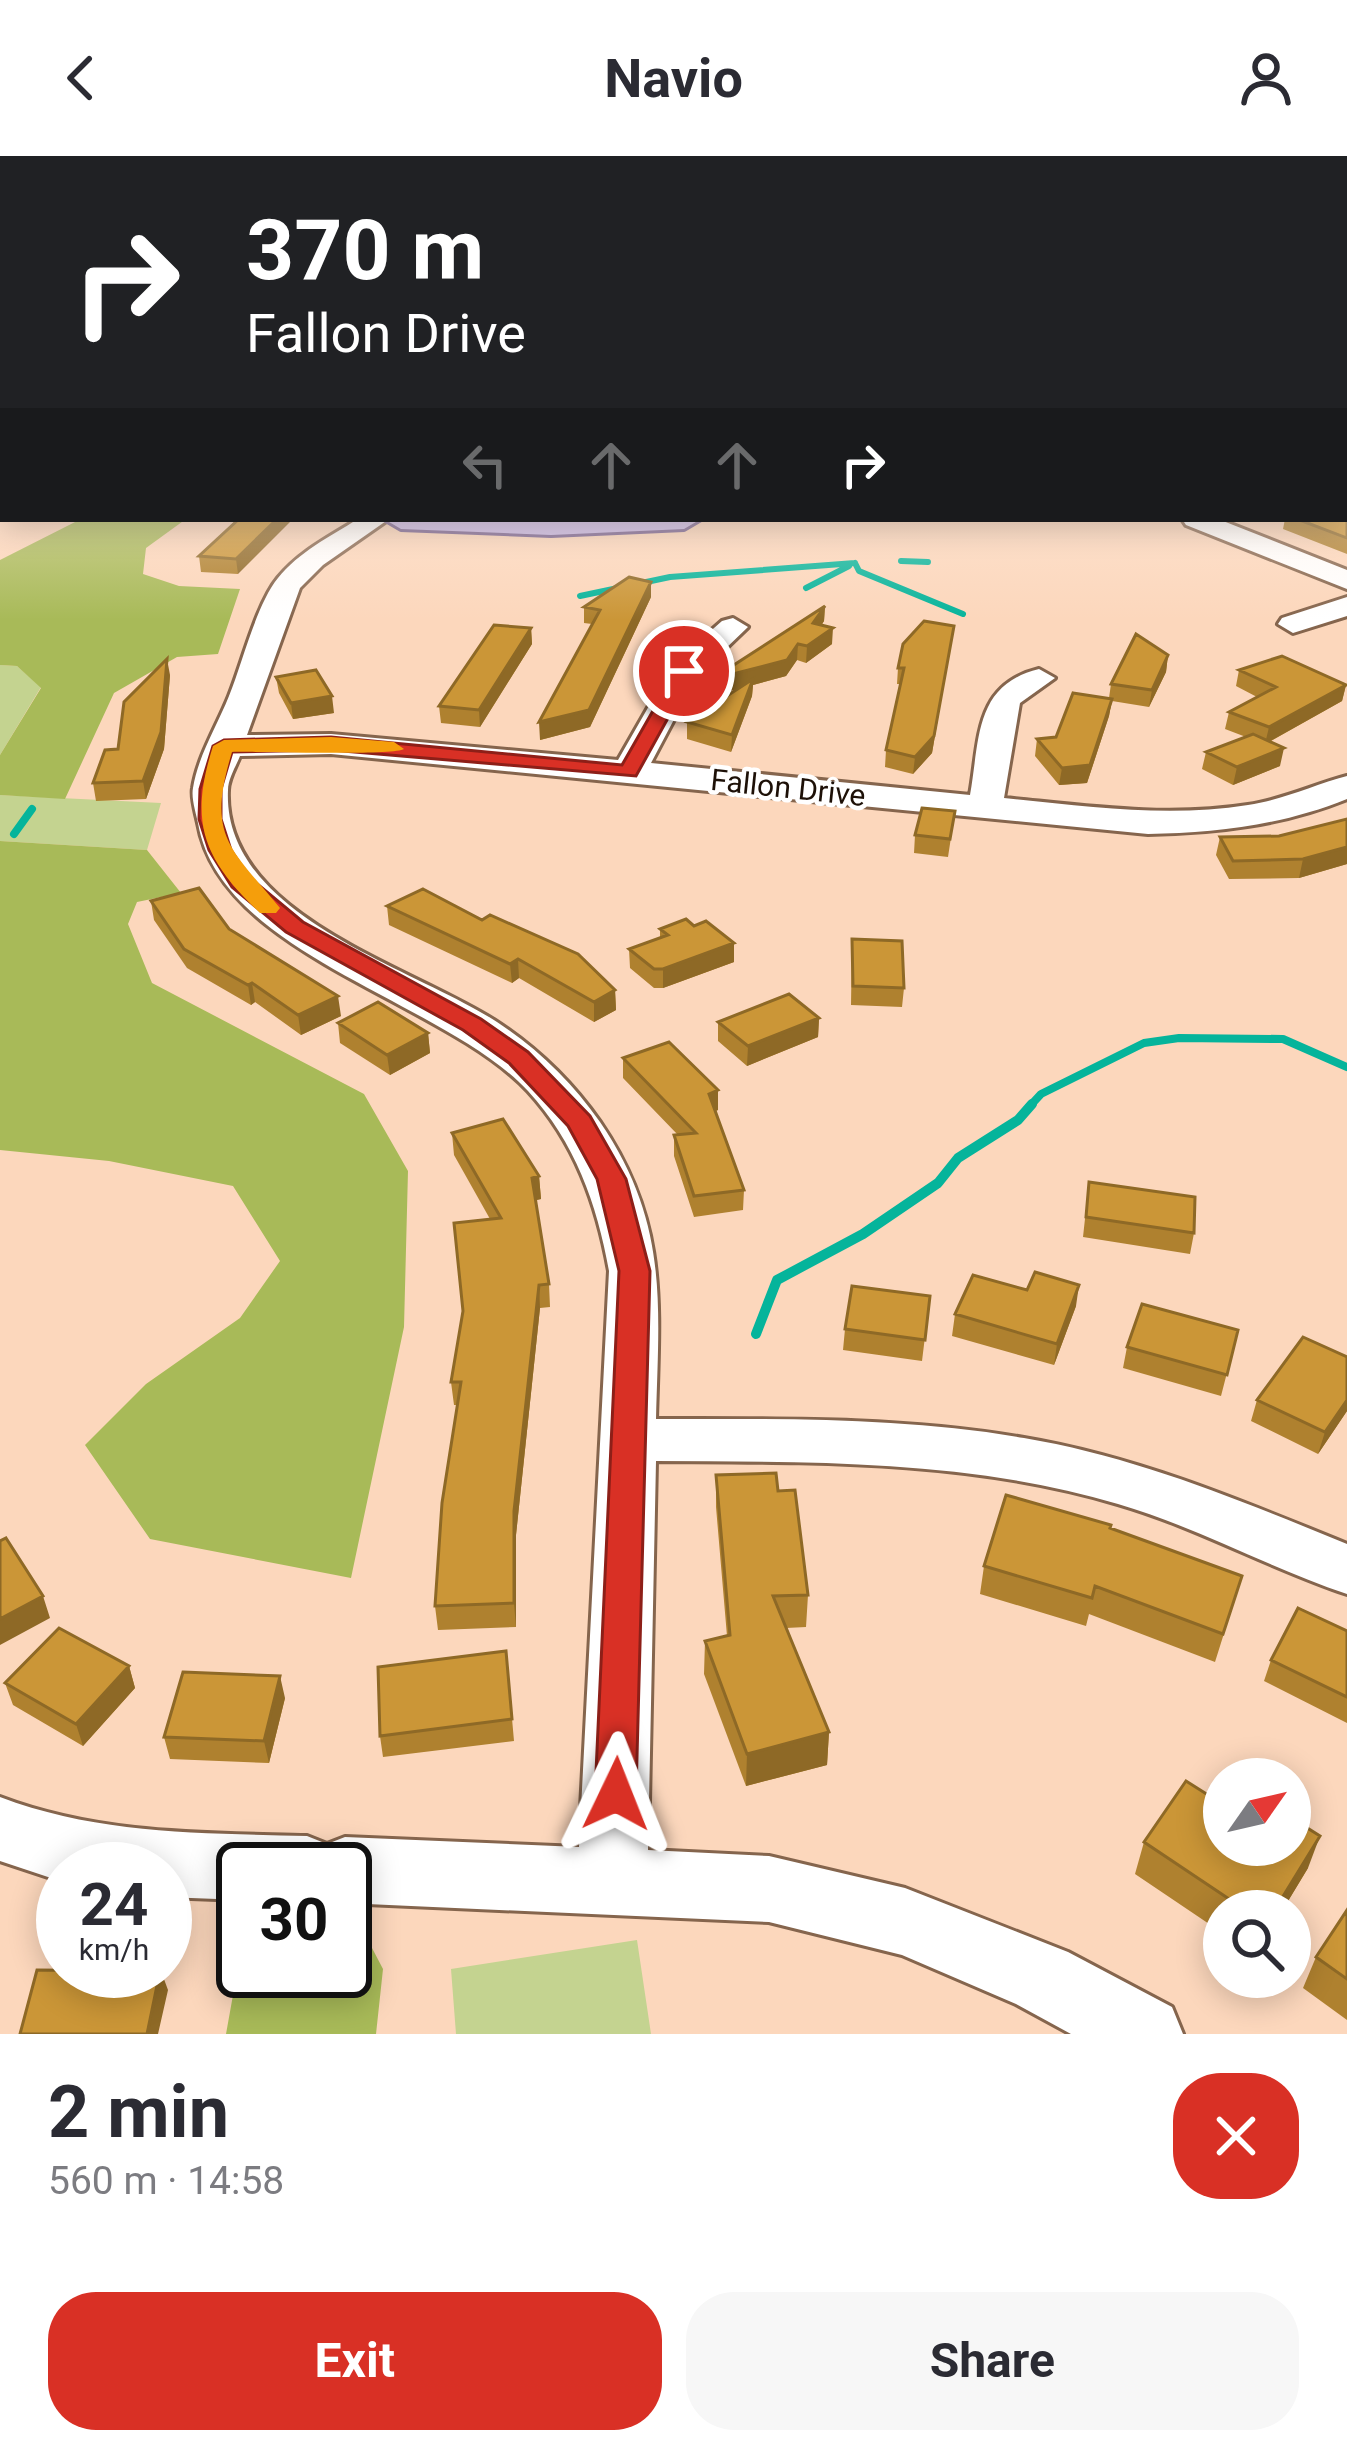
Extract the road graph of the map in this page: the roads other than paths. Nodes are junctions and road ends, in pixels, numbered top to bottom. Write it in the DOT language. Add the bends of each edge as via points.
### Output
graph roads {
  1 [pos="371,522"];
  2 [pos="476,522"];
  3 [pos="618,522"];
  4 [pos="1203,522"];
  5 [pos="1347,580"];
  6 [pos="1347,606"];
  7 [pos="1293,624"];
  8 [pos="733,627"];
  9 [pos="1039,678"];
  10 [pos="224,746"];
  11 [pos="628,772"];
  12 [pos="1347,787"];
  13 [pos="985,807"];
  14 [pos="628,1440"];
  15 [pos="1347,1570"];
  16 [pos="0,1829"];
  17 [pos="216,1866"];
  18 [pos="372,1871"];
  19 [pos="612,1882"];
  20 [pos="1145,2034"];
  1 -- 10 [label="street" via="286,585"];
  2 -- 3 [label="main road"];
  4 -- 5 [label="street"];
  6 -- 7 [label="street"];
  8 -- 11 [label="street" via="684,671"];
  9 -- 13 [label="street" via="1004,701"];
  10 -- 11 [label="street, Fallon Drive" via="331,743"];
  10 -- 14 [label="street" via="210,819 241,882 294,927 496,1041 580,1122 612,1179 631,1247"];
  11 -- 13 [label="street, Fallon Drive"];
  12 -- 13 [label="street, Fallon Drive" via="1280,812 1218,821 1148,823"];
  14 -- 15 [label="street" via="890,1442 1004,1455 1195,1507"];
  14 -- 19 [label="street"];
  16 -- 17 [label="street" via="103,1862"];
  18 -- 19 [label="street"];
  19 -- 20 [label="street" via="769,1889 905,1922 1042,1978"];
}
